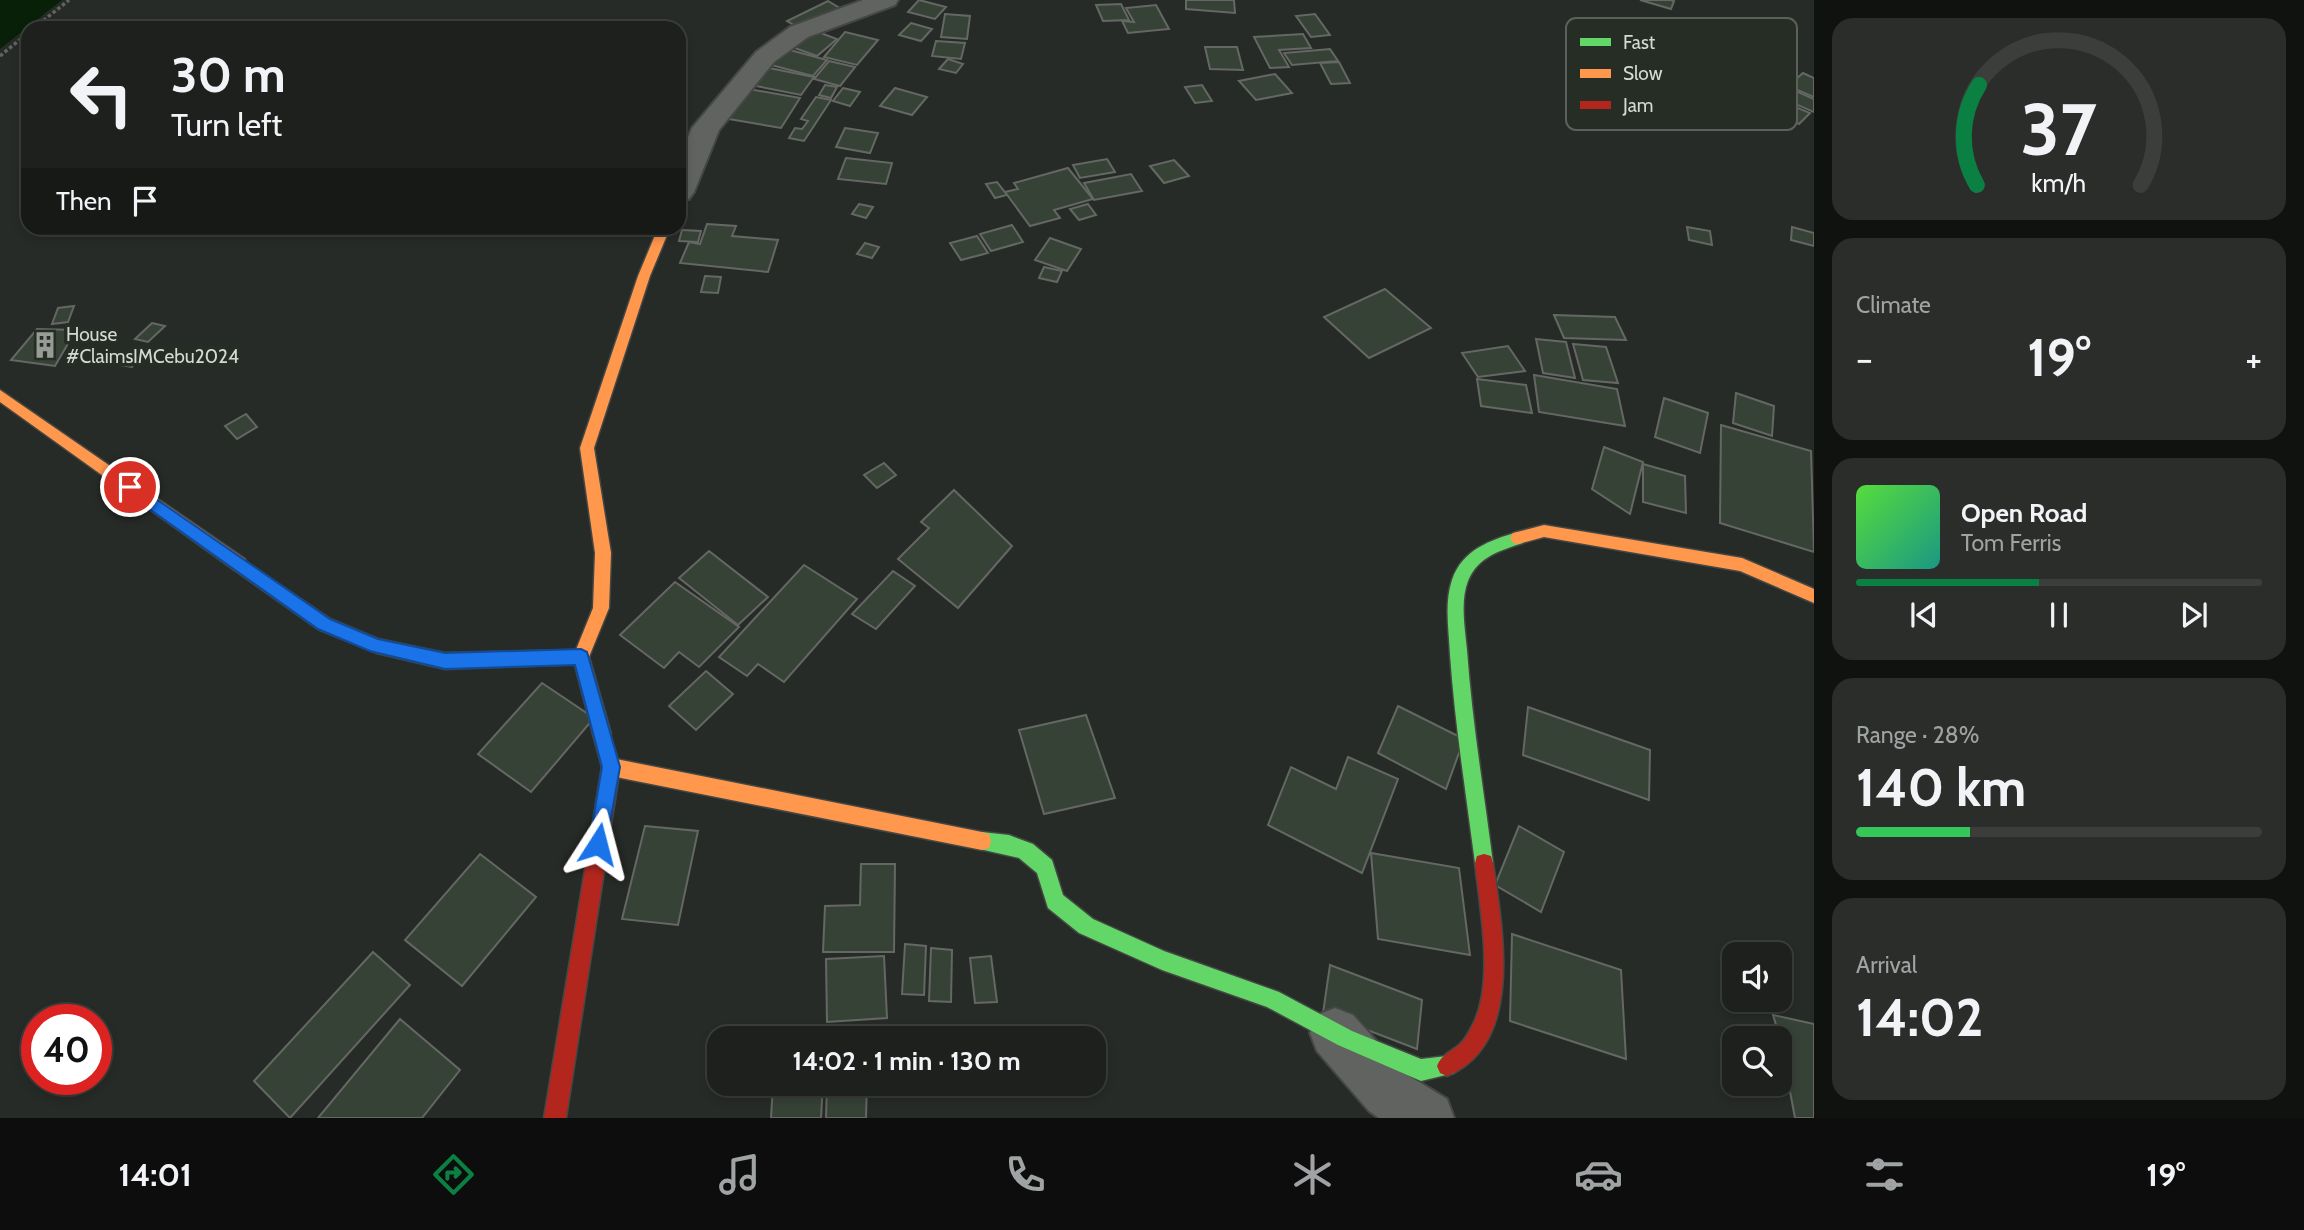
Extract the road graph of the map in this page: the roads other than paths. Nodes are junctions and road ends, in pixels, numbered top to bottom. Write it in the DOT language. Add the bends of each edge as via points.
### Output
graph roads {
  1 [pos="886,0"];
  2 [pos="686,175"];
  3 [pos="661,235"];
  4 [pos="0,395"];
  5 [pos="1814,596"];
  6 [pos="581,657"];
  7 [pos="611,767"];
  8 [pos="1335,1032"];
  9 [pos="555,1118"];
  10 [pos="1428,1118"];
  1 -- 2 [label="street" via="799,32 765,57 706,128"];
  3 -- 6 [label="street" via="587,448 603,567 601,608"];
  4 -- 6 [label="street" via="324,624 376,646 445,661"];
  5 -- 8 [label="street" via="1742,565 1544,531 1483,548 1458,582 1455,624 1492,931 1492,997 1484,1027 1470,1052 1449,1066 1421,1070"];
  6 -- 7 [label="street"];
  7 -- 8 [label="street" via="1009,844 1045,867 1055,901 1086,926 1162,960 1272,999"];
  7 -- 9 [label="street"];
  8 -- 10 [label="street" via="1371,1080"];
}
